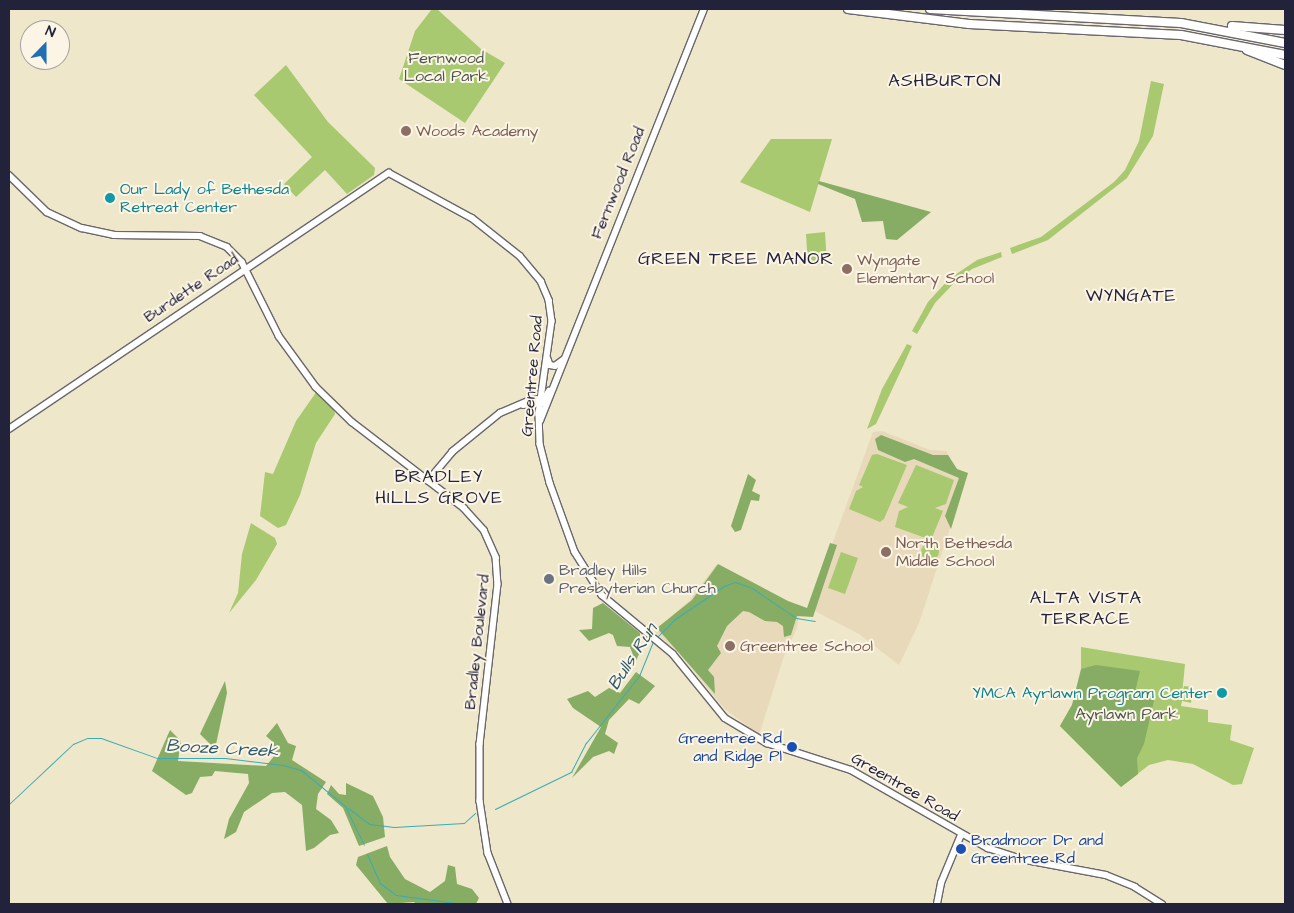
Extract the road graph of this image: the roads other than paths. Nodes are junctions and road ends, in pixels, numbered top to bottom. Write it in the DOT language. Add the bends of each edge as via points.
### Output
graph roads {
  1 [pos="704,9"];
  2 [pos="848,9"];
  3 [pos="930,9"];
  4 [pos="1151,21"];
  5 [pos="1285,30"];
  6 [pos="1200,37"];
  7 [pos="1285,43"];
  8 [pos="1285,55"];
  9 [pos="1285,65"];
  10 [pos="389,173"];
  11 [pos="9,175"];
  12 [pos="246,268"];
  13 [pos="548,358"];
  14 [pos="563,360"];
  15 [pos="560,369"];
  16 [pos="550,400"];
  17 [pos="541,402"];
  18 [pos="539,422"];
  19 [pos="9,429"];
  20 [pos="428,481"];
  21 [pos="961,835"];
  22 [pos="508,904"];
  23 [pos="937,904"];
  24 [pos="1162,904"];
  1 -- 14 [label="street, Fernwood Road"];
  2 -- 6 [label="highway" via="969,24"];
  3 -- 4 [label="highway"];
  4 -- 5 [label="highway"];
  4 -- 7 [label="highway" via="1222,29"];
  6 -- 8 [label="highway"];
  6 -- 9 [label="highway" via="1245,49"];
  10 -- 12 [label="street, Burdette Road"];
  10 -- 13 [label="street, Greentree Road" via="472,218 535,272 551,306"];
  11 -- 12 [label="street, Bradley Boulevard" via="47,212 76,226 114,235 210,238 230,249"];
  12 -- 19 [label="street, Burdette Road"];
  12 -- 20 [label="street, Bradley Boulevard" via="279,336 316,387 352,422"];
  13 -- 14 [label="street" via="552,365"];
  13 -- 17 [label="street, Greentree Road"];
  14 -- 15 [label="street, Fernwood Road"];
  15 -- 16 [label="street, Fernwood Road"];
  15 -- 17 [label="street, Fernwood Road"];
  16 -- 17 [label="street"];
  16 -- 18 [label="street, Fernwood Road"];
  17 -- 18 [label="street, Greentree Road"];
  17 -- 20 [label="street" via="520,404 500,414 468,438"];
  18 -- 21 [label="street, Greentree Road" via="540,444 550,483 583,568 607,601 678,659 716,708 746,733 783,749 845,767"];
  20 -- 22 [label="street, Bradley Boulevard" via="478,521 490,540 497,562 498,590 478,782 486,846"];
  21 -- 23 [label="street" via="941,882"];
  21 -- 24 [label="street, Greentree Road" via="1014,857 1106,875 1135,887"];
}
